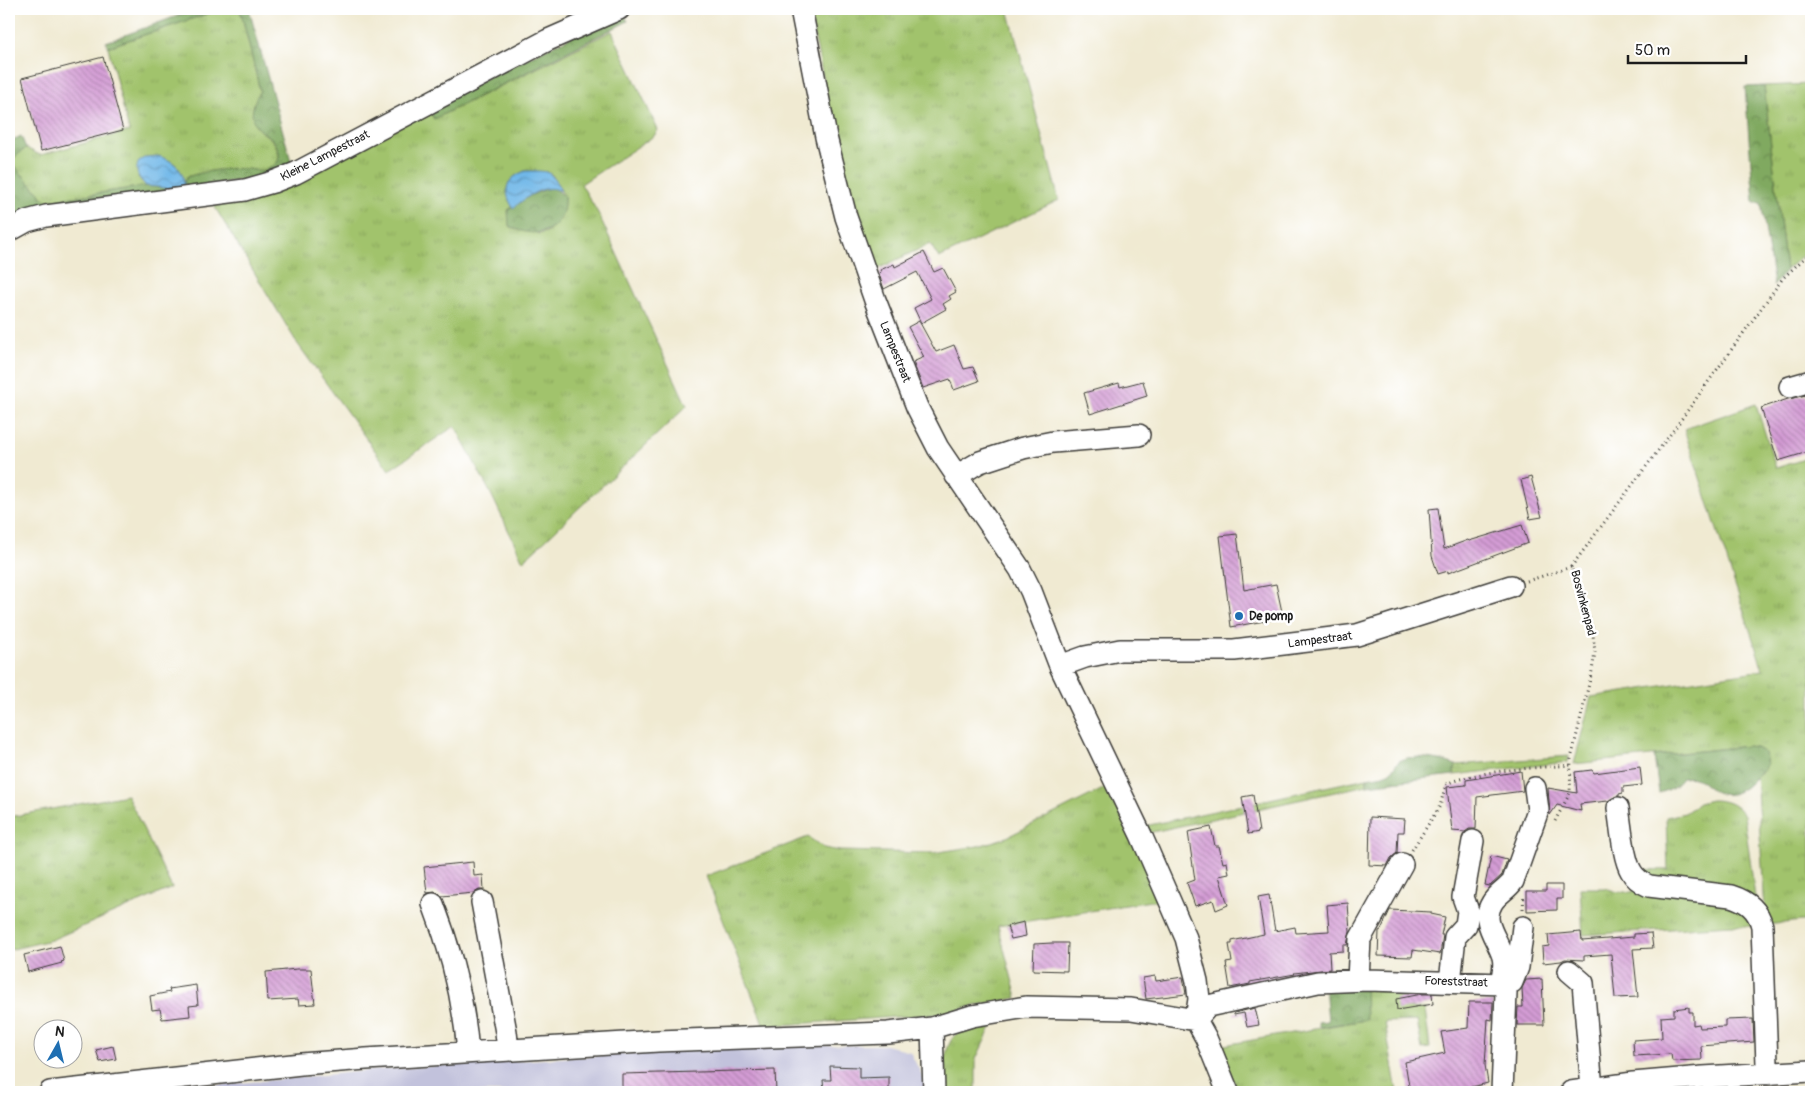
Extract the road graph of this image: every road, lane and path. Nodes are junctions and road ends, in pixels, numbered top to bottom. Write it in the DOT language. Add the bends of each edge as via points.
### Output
graph roads {
  1 [pos="619,9"];
  2 [pos="801,9"];
  3 [pos="9,230"];
  4 [pos="1811,252"];
  5 [pos="1811,381"];
  6 [pos="1790,387"];
  7 [pos="1139,435"];
  8 [pos="956,476"];
  9 [pos="1571,567"];
  10 [pos="1511,586"];
  11 [pos="1060,666"];
  12 [pos="1571,765"];
  13 [pos="1535,788"];
  14 [pos="1618,808"];
  15 [pos="1553,825"];
  16 [pos="1473,841"];
  17 [pos="1402,864"];
  18 [pos="1524,893"];
  19 [pos="482,902"];
  20 [pos="433,904"];
  21 [pos="1522,927"];
  22 [pos="1569,971"];
  23 [pos="1358,980"];
  24 [pos="1450,982"];
  25 [pos="1502,984"];
  26 [pos="1196,1020"];
  27 [pos="932,1028"];
  28 [pos="508,1050"];
  29 [pos="468,1052"];
  30 [pos="1811,1071"];
  31 [pos="1770,1074"];
  32 [pos="1592,1089"];
  33 [pos="50,1092"];
  34 [pos="934,1092"];
  35 [pos="1228,1092"];
  36 [pos="1502,1092"];
  37 [pos="1571,1092"];
  1 -- 3 [label="street, Kleine Lampestraat" via="548,40 296,173 273,182 245,190 46,216"];
  2 -- 8 [label="street, Lampestraat" via="826,137 846,217 917,407"];
  4 -- 9 [label="path, Bosvinkenpad" via="1783,278"];
  5 -- 6 [label="street"];
  7 -- 8 [label="street" via="1053,442 1023,448 980,462"];
  8 -- 11 [label="street, Lampestraat" via="1020,570"];
  9 -- 10 [label="path"];
  9 -- 12 [label="path, Bosvinkenpad" via="1592,626 1595,652"];
  10 -- 11 [label="street, Lampestraat" via="1357,635 1234,650 1120,650"];
  11 -- 26 [label="street, Lampestraat" via="1186,938 1197,980"];
  12 -- 15 [label="path, Bosvinkenpad" via="1570,794"];
  12 -- 17 [label="path" via="1503,772 1446,784 1440,806"];
  13 -- 25 [label="street" via="1538,810 1513,880 1492,902 1489,910 1489,926 1503,957"];
  14 -- 31 [label="street" via="1630,871 1640,882 1649,886 1731,896 1754,908 1760,918"];
  16 -- 24 [label="street" via="1463,897 1468,911 1466,925 1455,937"];
  17 -- 23 [label="street" via="1360,939"];
  18 -- 21 [label="path"];
  19 -- 28 [label="street"];
  20 -- 29 [label="street" via="447,943"];
  21 -- 25 [label="street" via="1518,967 1512,982"];
  22 -- 32 [label="street" via="1583,983"];
  23 -- 24 [label="street, Foreststraat"];
  23 -- 26 [label="street, Foreststraat" via="1318,982 1208,1006"];
  24 -- 25 [label="street, Foreststraat"];
  25 -- 36 [label="street, Foreststraat" via="1506,993"];
  26 -- 27 [label="street" via="1131,1009 1026,1007 972,1016"];
  26 -- 35 [label="street"];
  27 -- 28 [label="street" via="888,1033"];
  27 -- 34 [label="street"];
  28 -- 29 [label="street"];
  29 -- 33 [label="street" via="302,1064"];
  30 -- 31 [label="street"];
  31 -- 32 [label="street"];
  32 -- 37 [label="street"];
}
